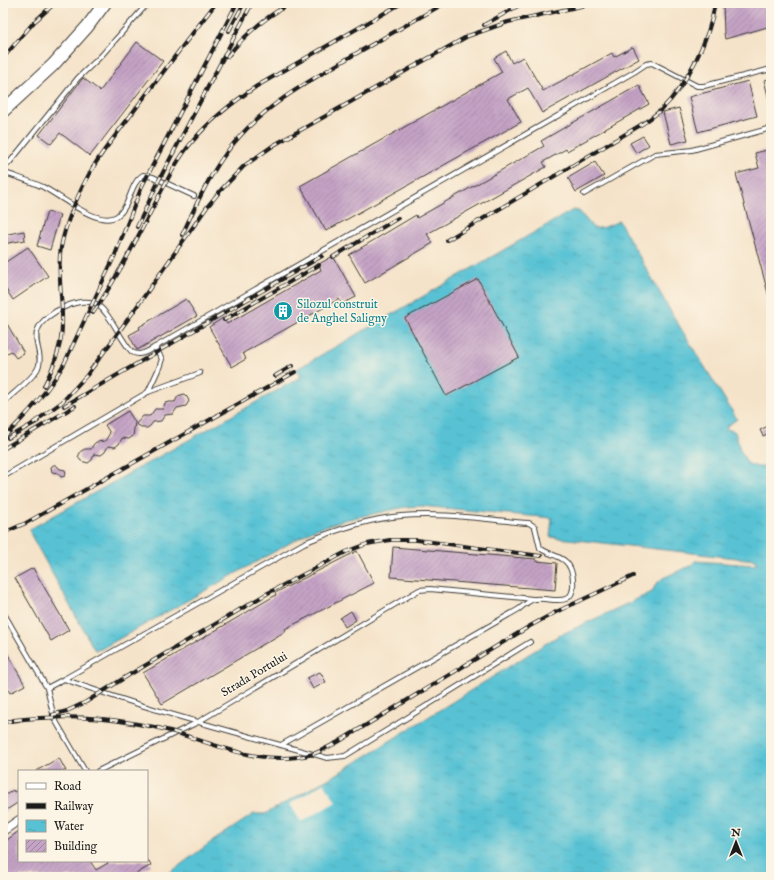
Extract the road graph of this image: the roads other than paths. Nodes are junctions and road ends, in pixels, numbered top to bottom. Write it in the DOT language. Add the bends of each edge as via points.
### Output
graph roads {
  1 [pos="105,3"];
  2 [pos="148,3"];
  3 [pos="771,69"];
  4 [pos="3,111"];
  5 [pos="771,128"];
  6 [pos="3,166"];
  7 [pos="3,172"];
  8 [pos="584,194"];
  9 [pos="194,196"];
  10 [pos="155,347"];
  11 [pos="200,373"];
  12 [pos="148,392"];
  13 [pos="3,403"];
  14 [pos="3,477"];
  15 [pos="533,600"];
  16 [pos="3,612"];
  17 [pos="530,642"];
  18 [pos="64,680"];
  19 [pos="47,688"];
  20 [pos="198,722"];
  21 [pos="281,745"];
  22 [pos="84,770"];
  23 [pos="100,770"];
  24 [pos="18,821"];
  25 [pos="3,831"];
  1 -- 4 [label="main road" via="53,65"];
  2 -- 6 [label="lane" via="78,78 10,162"];
  3 -- 10 [label="lane" via="697,86 652,63 646,64"];
  5 -- 8 [label="lane" via="692,150 655,154"];
  7 -- 9 [label="lane" via="44,188 102,219 113,218 122,212 137,180 143,175"];
  10 -- 12 [label="lane" via="162,359"];
  10 -- 13 [label="lane" via="135,354 98,305 89,301 71,304 41,323 36,339 40,357 38,367"];
  11 -- 12 [label="lane"];
  12 -- 14 [label="lane"];
  15 -- 18 [label="lane" via="561,600 571,594 574,588 573,575 566,562 540,548 536,527 529,523 436,515 401,516 335,530 304,543"];
  15 -- 20 [label="lane, Strada Portului" via="419,590"];
  15 -- 21 [label="lane"];
  16 -- 19 [label="lane"];
  17 -- 21 [label="lane" via="345,756 327,758"];
  18 -- 19 [label="lane"];
  18 -- 20 [label="lane"];
  19 -- 22 [label="lane" via="54,718"];
  20 -- 21 [label="lane"];
  20 -- 23 [label="lane, Strada Portului"];
  24 -- 25 [label="street"];
}
